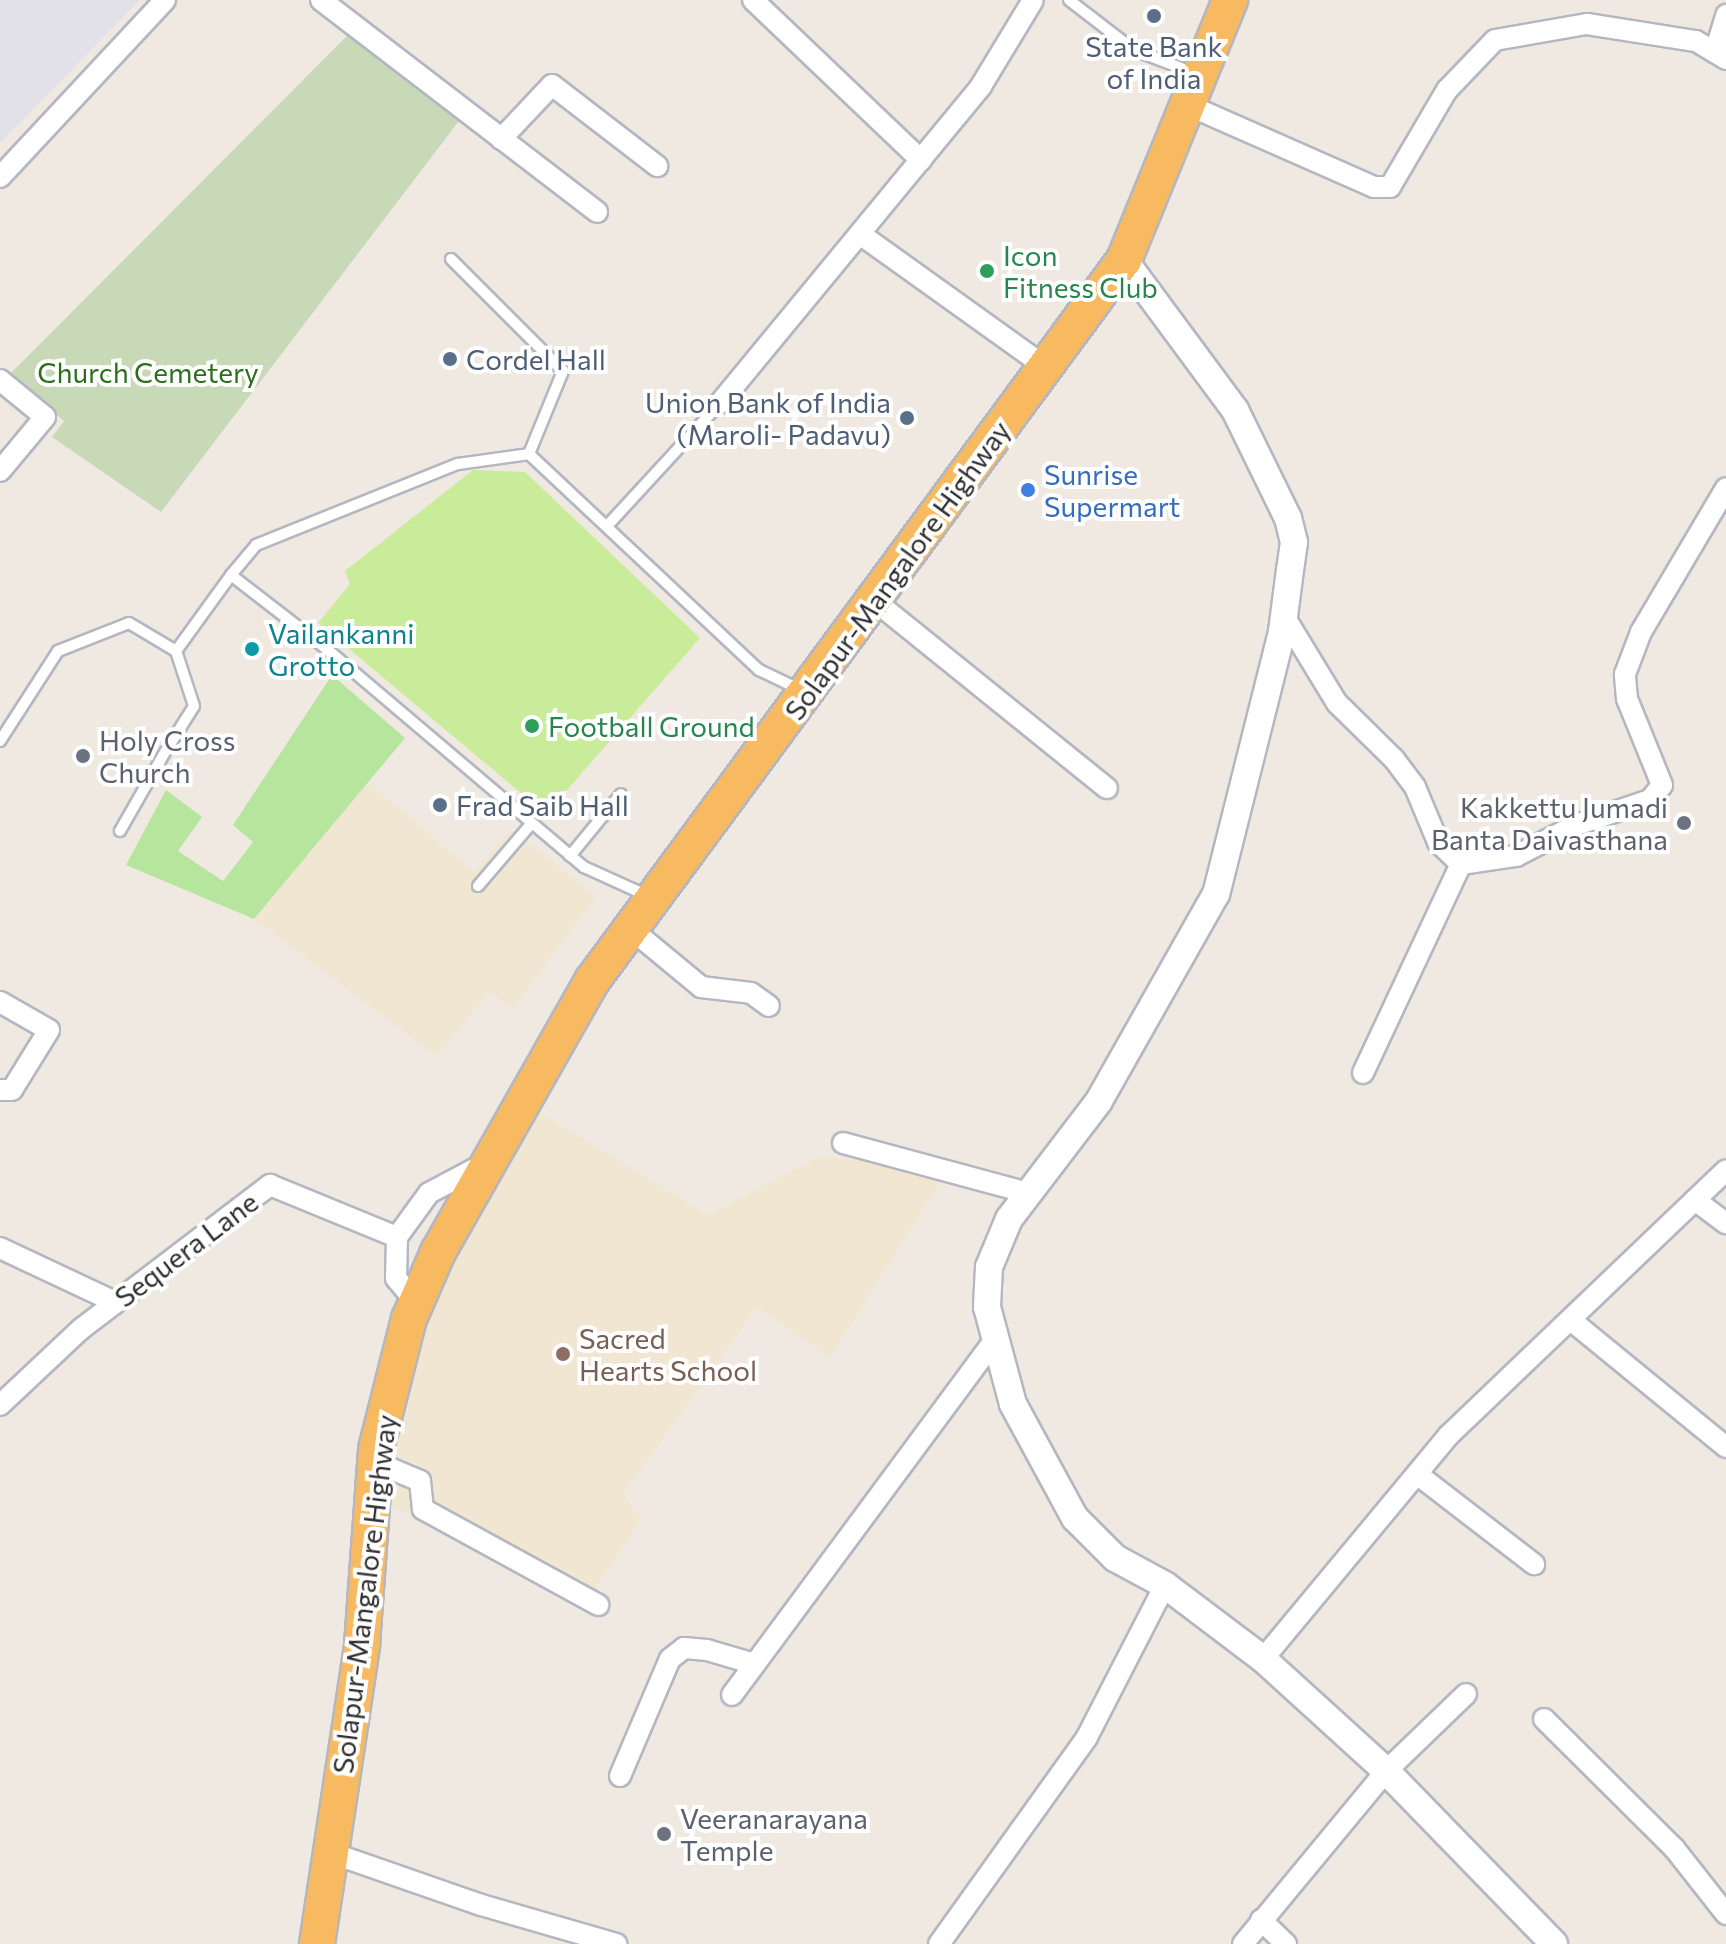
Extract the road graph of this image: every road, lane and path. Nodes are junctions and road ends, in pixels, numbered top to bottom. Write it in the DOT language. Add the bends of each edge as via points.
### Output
graph roads {
  1 [pos="165,0"];
  2 [pos="321,0"];
  3 [pos="753,0"];
  4 [pos="1033,0"];
  5 [pos="1069,0"];
  6 [pos="1230,0"];
  7 [pos="1726,15"];
  8 [pos="1721,56"];
  9 [pos="1194,90"];
  10 [pos="501,139"];
  11 [pos="921,160"];
  12 [pos="657,166"];
  13 [pos="0,177"];
  14 [pos="597,212"];
  15 [pos="860,234"];
  16 [pos="451,259"];
  17 [pos="1124,260"];
  18 [pos="1046,367"];
  19 [pos="0,380"];
  20 [pos="720,403"];
  21 [pos="529,454"];
  22 [pos="0,471"];
  23 [pos="1726,488"];
  24 [pos="607,526"];
  25 [pos="231,575"];
  26 [pos="875,601"];
  27 [pos="1284,616"];
  28 [pos="176,651"];
  29 [pos="808,693"];
  30 [pos="0,741"];
  31 [pos="172,741"];
  32 [pos="165,752"];
  33 [pos="1107,788"];
  34 [pos="621,794"];
  35 [pos="531,824"];
  36 [pos="120,831"];
  37 [pos="570,856"];
  38 [pos="1461,864"];
  39 [pos="478,886"];
  40 [pos="654,898"];
  41 [pos="631,929"];
  42 [pos="0,1002"];
  43 [pos="769,1006"];
  44 [pos="1363,1073"];
  45 [pos="0,1090"];
  46 [pos="843,1143"];
  47 [pos="486,1163"];
  48 [pos="1726,1170"];
  49 [pos="1028,1193"];
  50 [pos="1695,1200"];
  51 [pos="1726,1223"];
  52 [pos="397,1237"];
  53 [pos="0,1248"];
  54 [pos="115,1302"];
  55 [pos="416,1302"];
  56 [pos="1572,1321"];
  57 [pos="996,1338"];
  58 [pos="0,1405"];
  59 [pos="1726,1447"];
  60 [pos="375,1462"];
  61 [pos="1417,1474"];
  62 [pos="1534,1564"];
  63 [pos="1165,1585"];
  64 [pos="598,1605"];
  65 [pos="1263,1659"];
  66 [pos="755,1664"];
  67 [pos="1466,1694"];
  68 [pos="732,1695"];
  69 [pos="1544,1719"];
  70 [pos="1386,1771"];
  71 [pos="620,1776"];
  72 [pos="329,1852"];
  73 [pos="1726,1914"];
  74 [pos="1261,1920"];
  75 [pos="317,1944"];
  76 [pos="616,1944"];
  77 [pos="939,1944"];
  78 [pos="1243,1944"];
  79 [pos="1286,1944"];
  80 [pos="1554,1944"];
  1 -- 13 [label="street"];
  2 -- 10 [label="street"];
  3 -- 11 [label="street"];
  4 -- 11 [label="street" via="981,86"];
  5 -- 9 [label="lane"];
  6 -- 9 [label="highway, Solapur-Mangalore Highway"];
  7 -- 8 [label="street"];
  8 -- 9 [label="street" via="1696,41 1587,24 1495,40 1447,90 1390,187 1374,187"];
  9 -- 17 [label="highway, Solapur-Mangalore Highway"];
  10 -- 12 [label="street" via="552,85"];
  10 -- 14 [label="street"];
  11 -- 15 [label="street"];
  15 -- 18 [label="street"];
  15 -- 20 [label="street"];
  16 -- 21 [label="lane" via="563,371"];
  17 -- 18 [label="highway, Solapur-Mangalore Highway"];
  17 -- 27 [label="street" via="1235,410 1288,518 1294,542"];
  18 -- 26 [label="highway, Solapur-Mangalore Highway"];
  19 -- 22 [label="street" via="45,417"];
  20 -- 24 [label="lane"];
  21 -- 24 [label="lane"];
  21 -- 25 [label="lane" via="458,464 256,545"];
  23 -- 38 [label="street" via="1641,632 1625,674 1627,699 1662,785 1650,800 1576,825 1516,856"];
  24 -- 29 [label="lane" via="759,670"];
  25 -- 28 [label="lane"];
  25 -- 35 [label="lane" via="328,650"];
  26 -- 29 [label="highway, Solapur-Mangalore Highway"];
  26 -- 33 [label="street"];
  27 -- 38 [label="street" via="1337,703 1394,759 1415,787 1424,820"];
  27 -- 49 [label="street" via="1216,894 1099,1101"];
  28 -- 30 [label="lane" via="129,623 58,651"];
  28 -- 31 [label="lane" via="194,706"];
  29 -- 40 [label="highway, Solapur-Mangalore Highway"];
  32 -- 36 [label="lane"];
  34 -- 37 [label="lane"];
  35 -- 37 [label="lane"];
  35 -- 39 [label="lane"];
  37 -- 40 [label="lane"];
  38 -- 44 [label="street"];
  40 -- 41 [label="highway, Solapur-Mangalore Highway"];
  41 -- 43 [label="street" via="701,987 751,993"];
  41 -- 47 [label="highway, Solapur-Mangalore Highway" via="592,981"];
  42 -- 45 [label="street" via="49,1030 12,1090"];
  46 -- 49 [label="street"];
  47 -- 52 [label="street" via="429,1193"];
  47 -- 55 [label="highway, Solapur-Mangalore Highway"];
  48 -- 50 [label="street"];
  49 -- 57 [label="street" via="1009,1219 989,1267 987,1307"];
  50 -- 51 [label="street"];
  50 -- 56 [label="street"];
  52 -- 54 [label="street, Sequera Lane" via="270,1185"];
  52 -- 55 [label="street" via="396,1278"];
  53 -- 54 [label="street"];
  54 -- 58 [label="street, Sequera Lane"];
  55 -- 60 [label="highway, Solapur-Mangalore Highway" via="390,1383"];
  56 -- 59 [label="street"];
  56 -- 61 [label="street" via="1449,1435"];
  57 -- 63 [label="street" via="1013,1404 1075,1518 1115,1558"];
  57 -- 66 [label="street"];
  60 -- 64 [label="street" via="420,1481 423,1509"];
  60 -- 72 [label="highway, Solapur-Mangalore Highway" via="362,1645"];
  61 -- 62 [label="street"];
  61 -- 65 [label="street"];
  63 -- 65 [label="street"];
  63 -- 77 [label="street" via="1087,1737"];
  65 -- 70 [label="street"];
  66 -- 68 [label="street"];
  66 -- 71 [label="street" via="684,1648 670,1659"];
  67 -- 70 [label="street"];
  69 -- 73 [label="street" via="1674,1848"];
  70 -- 74 [label="street"];
  70 -- 80 [label="street"];
  72 -- 75 [label="highway, Solapur-Mangalore Highway"];
  72 -- 76 [label="street" via="481,1905"];
  74 -- 78 [label="street"];
  74 -- 79 [label="street"];
}
